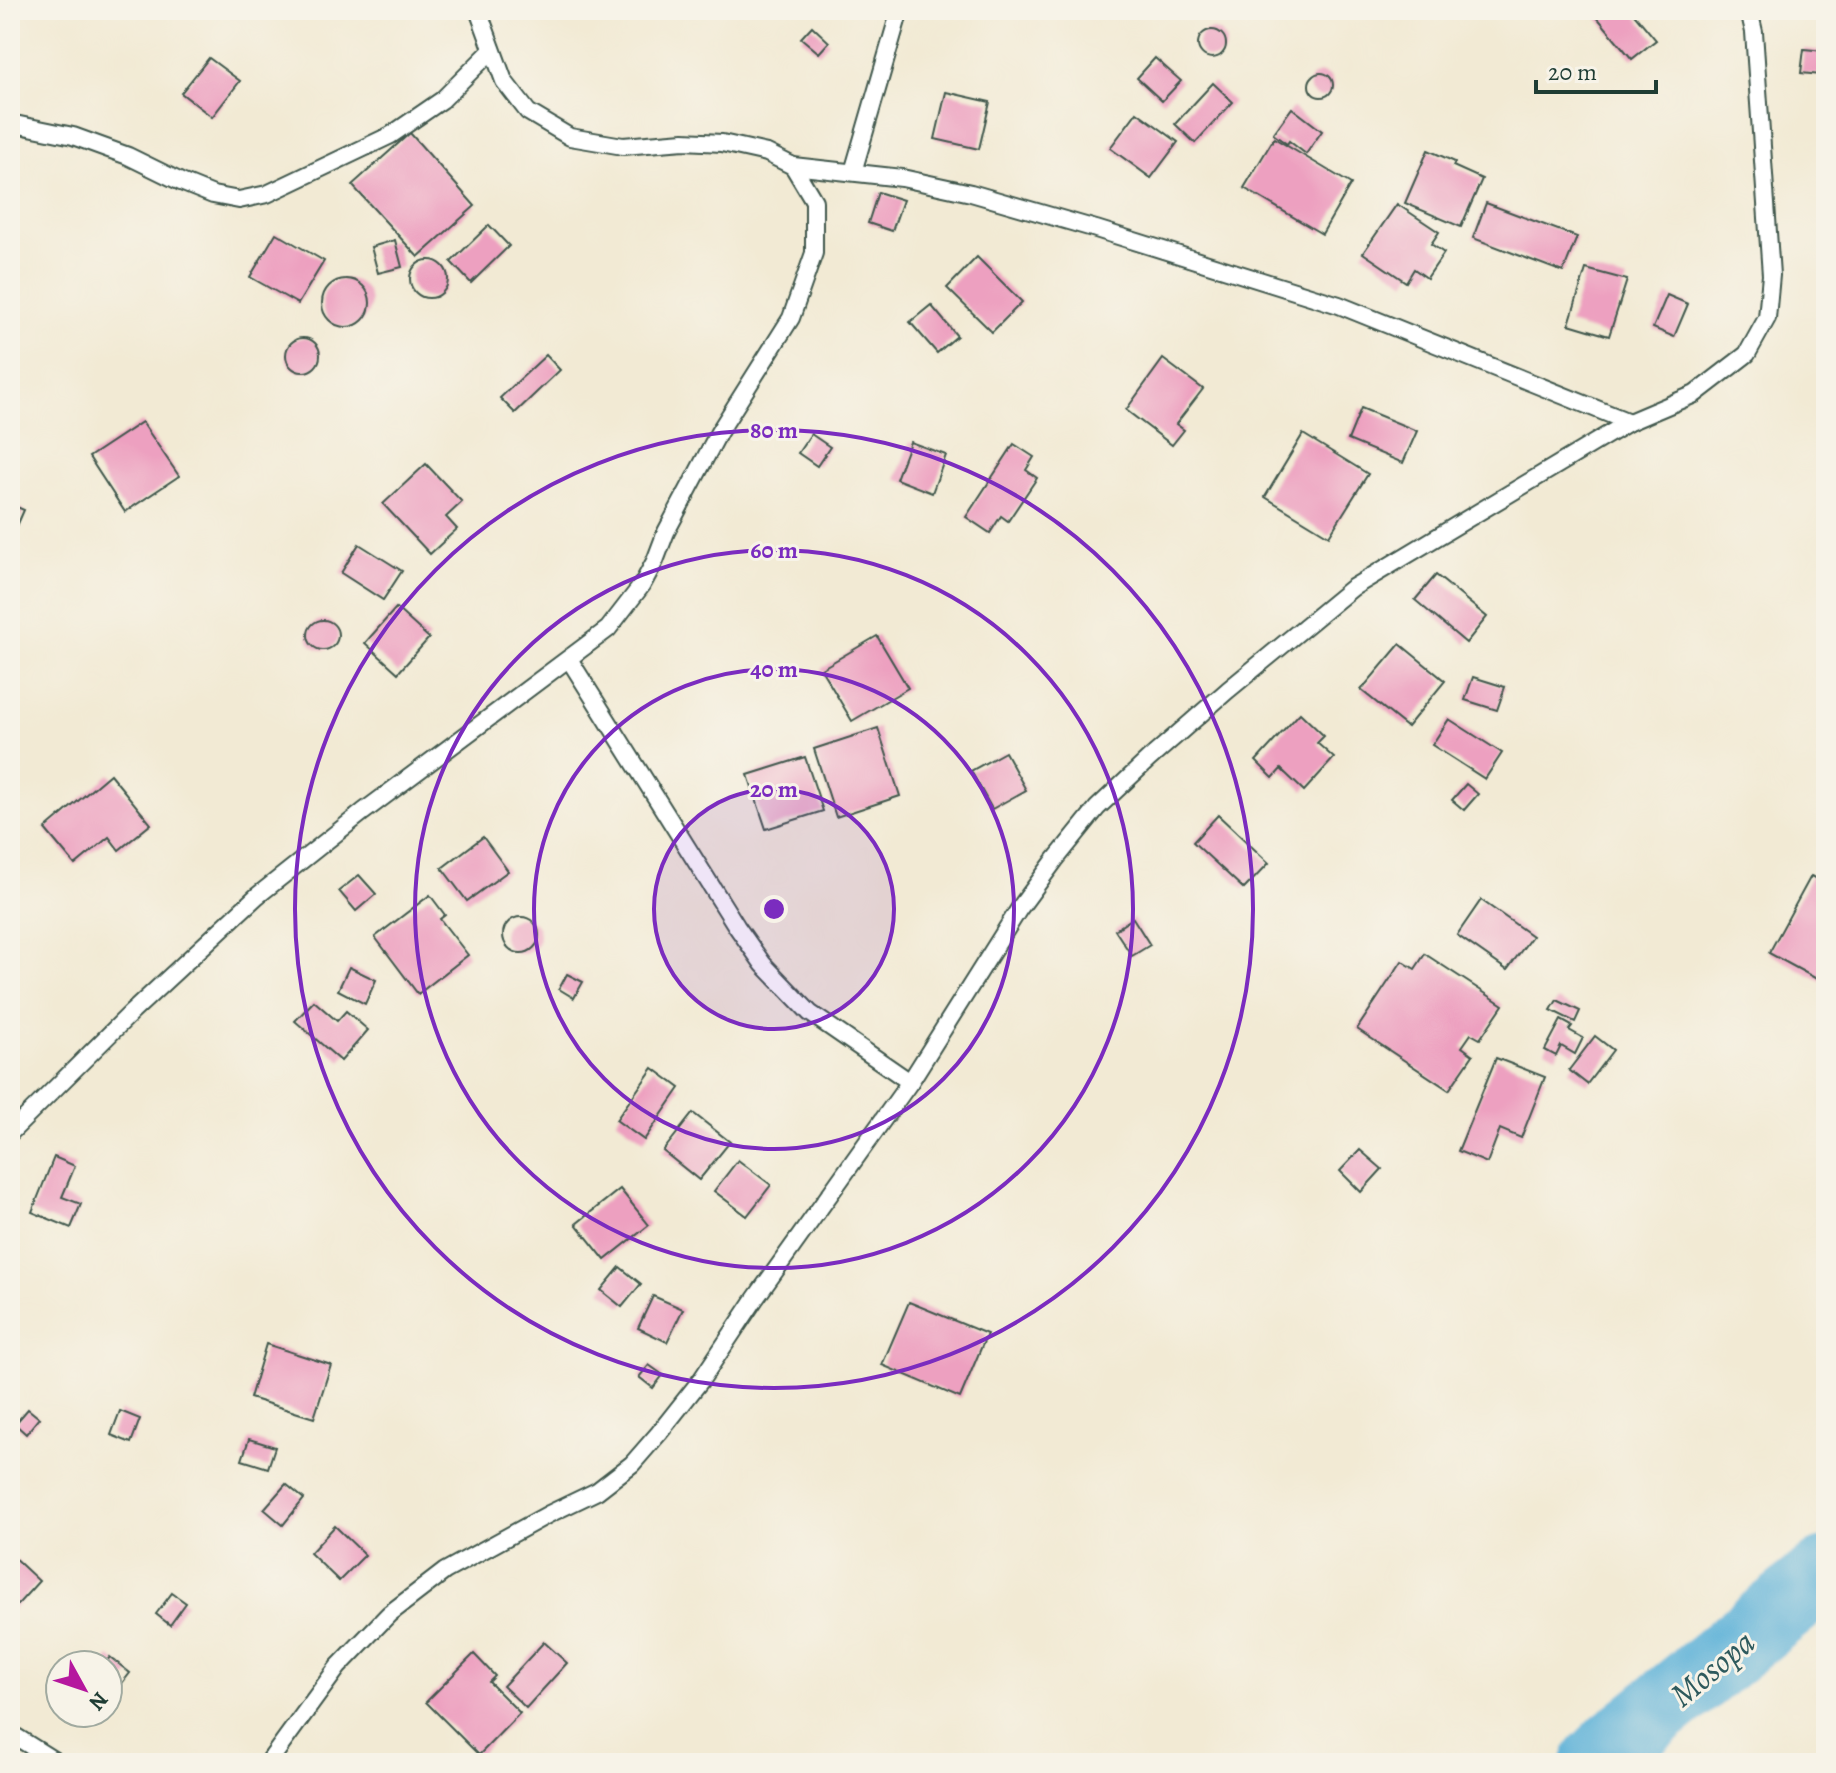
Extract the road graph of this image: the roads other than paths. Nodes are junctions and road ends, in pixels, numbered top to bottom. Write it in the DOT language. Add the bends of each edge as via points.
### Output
graph roads {
  1 [pos="478,10"];
  2 [pos="900,10"];
  3 [pos="1749,10"];
  4 [pos="492,50"];
  5 [pos="10,123"];
  6 [pos="793,166"];
  7 [pos="853,172"];
  8 [pos="1629,422"];
  9 [pos="569,659"];
  10 [pos="910,1082"];
  11 [pos="10,1133"];
  12 [pos="10,1733"];
  13 [pos="58,1763"];
  14 [pos="268,1763"];
  1 -- 4 [label="lane"];
  2 -- 7 [label="lane"];
  3 -- 8 [label="lane" via="1771,275 1767,318 1747,354 1695,394"];
  4 -- 5 [label="lane" via="442,100 391,135 267,194 239,200 213,195 73,136"];
  4 -- 6 [label="lane" via="504,81 528,112 570,137 623,146 722,143 767,153"];
  6 -- 7 [label="lane"];
  6 -- 9 [label="lane" via="814,201 814,253 791,318 719,432 642,585 608,629"];
  7 -- 8 [label="lane" via="971,193 1339,305"];
  8 -- 10 [label="lane" via="1352,588 1149,759 1097,808 1055,860"];
  9 -- 10 [label="lane" via="763,964 810,1013"];
  9 -- 11 [label="lane" via="257,896"];
  10 -- 14 [label="lane" via="701,1380 632,1464 597,1491 445,1571 389,1614 338,1667"];
  12 -- 13 [label="lane"];
}
